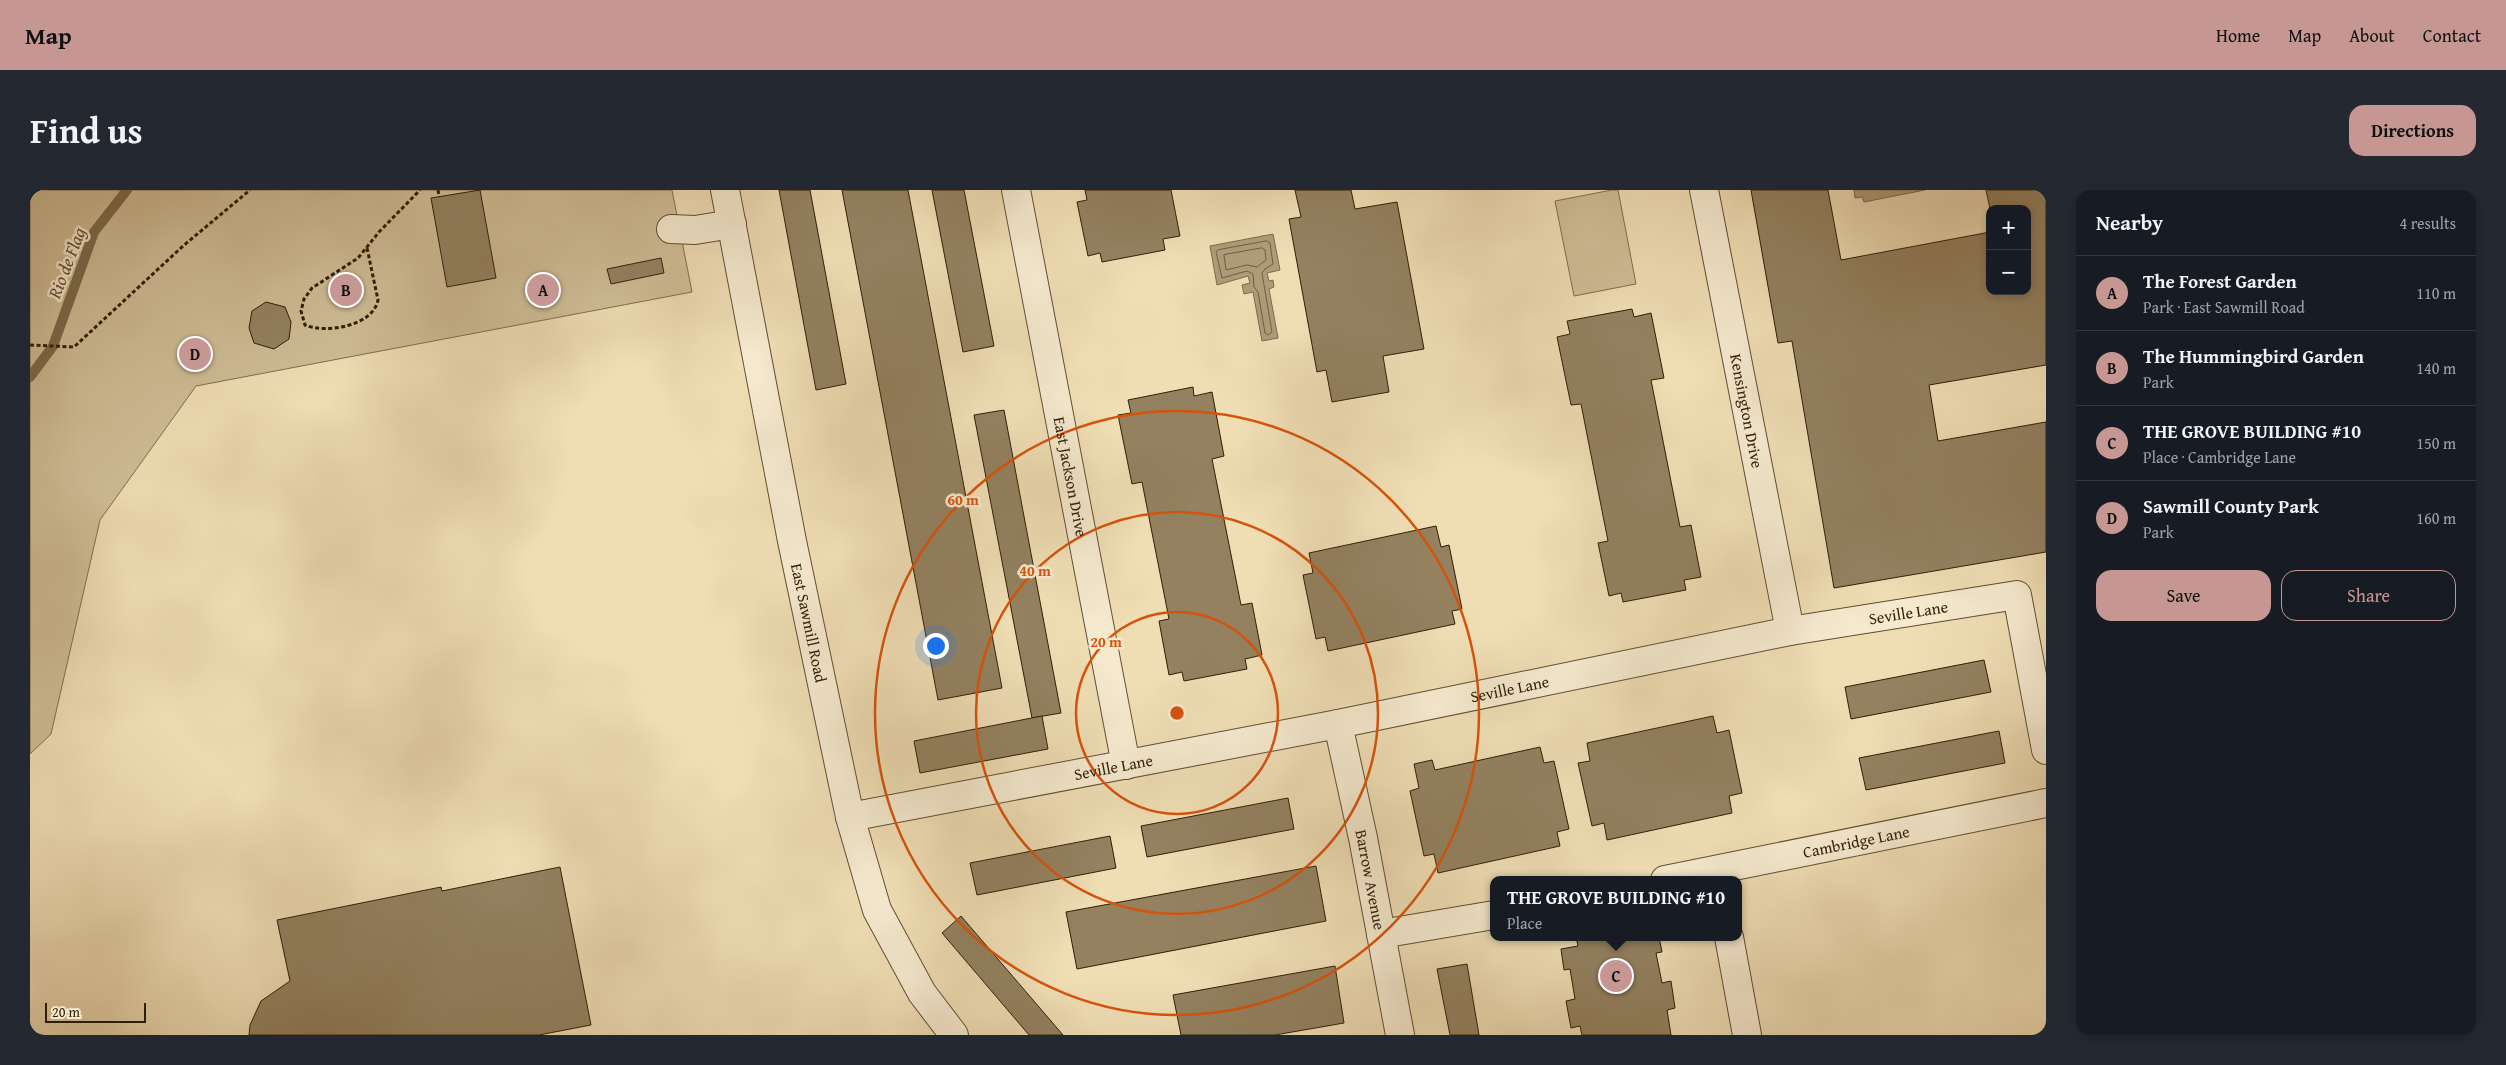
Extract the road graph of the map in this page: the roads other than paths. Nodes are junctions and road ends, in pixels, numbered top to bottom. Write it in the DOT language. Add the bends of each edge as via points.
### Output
graph roads {
  1 [pos="725,190"];
  2 [pos="1016,190"];
  3 [pos="1704,190"];
  4 [pos="732,224"];
  5 [pos="670,229"];
  6 [pos="1790,631"];
  7 [pos="1338,724"];
  8 [pos="2046,750"];
  9 [pos="1126,765"];
  10 [pos="2046,804"];
  11 [pos="850,817"];
  12 [pos="1717,875"];
  13 [pos="1490,916"];
  14 [pos="1381,934"];
  15 [pos="1730,941"];
  16 [pos="954,1035"];
  17 [pos="1400,1035"];
  18 [pos="1747,1035"];
  1 -- 4 [label="street, East Sawmill Road"];
  2 -- 9 [label="street, East Jackson Drive"];
  3 -- 6 [label="street, Kensington Drive"];
  4 -- 5 [label="street" via="695,230"];
  4 -- 11 [label="street, East Sawmill Road" via="792,542"];
  6 -- 7 [label="street, Seville Lane"];
  6 -- 8 [label="street, Seville Lane" via="2017,595"];
  7 -- 9 [label="street, Seville Lane"];
  7 -- 14 [label="street, Barrow Avenue"];
  9 -- 11 [label="street, Seville Lane"];
  10 -- 12 [label="street, Cambridge Lane"];
  11 -- 16 [label="street, East Sawmill Road" via="877,910 922,993"];
  13 -- 14 [label="street"];
  14 -- 17 [label="street, Barrow Avenue"];
  15 -- 18 [label="street"];
}
